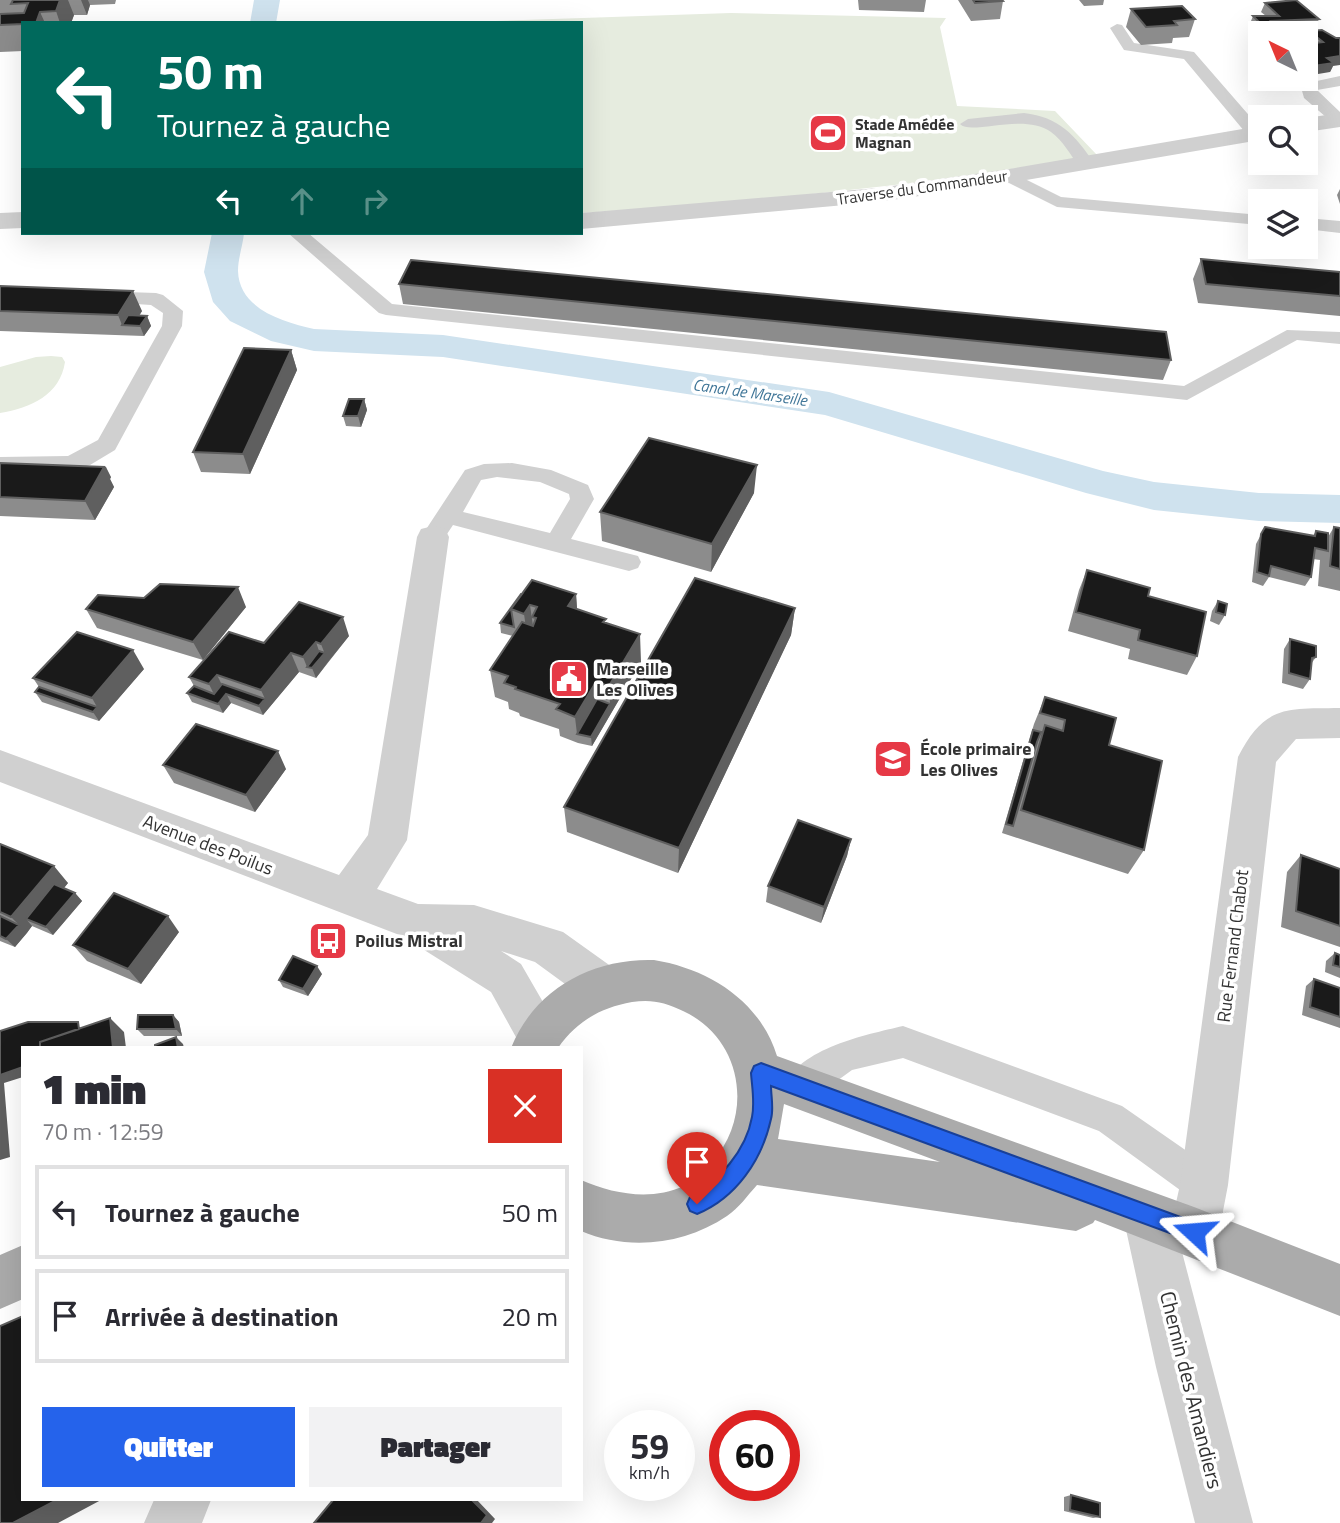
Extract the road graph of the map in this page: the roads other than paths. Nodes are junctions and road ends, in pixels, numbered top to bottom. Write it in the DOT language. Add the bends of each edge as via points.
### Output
graph roads {
  1 [pos="1117,28"];
  2 [pos="1340,81"];
  3 [pos="1340,120"];
  4 [pos="1248,122"];
  5 [pos="1318,123"];
  6 [pos="968,124"];
  7 [pos="1248,135"];
  8 [pos="1085,163"];
  9 [pos="1009,176"];
  10 [pos="1248,219"];
  11 [pos="0,220"];
  12 [pos="21,220"];
  13 [pos="583,221"];
  14 [pos="1318,225"];
  15 [pos="1340,227"];
  16 [pos="299,235"];
  17 [pos="81,296"];
  18 [pos="1340,338"];
  19 [pos="0,464"];
  20 [pos="441,526"];
  21 [pos="556,543"];
  22 [pos="629,562"];
  23 [pos="1340,723"];
  24 [pos="0,766"];
  25 [pos="346,898"];
  26 [pos="417,923"];
  27 [pos="603,986"];
  28 [pos="536,1042"];
  29 [pos="780,1080"];
  30 [pos="746,1159"];
  31 [pos="1204,1185"];
  32 [pos="583,1210"];
  33 [pos="1171,1224"];
  34 [pos="21,1271"];
  35 [pos="21,1278"];
  36 [pos="0,1283"];
  37 [pos="1340,1290"];
  38 [pos="183,1501"];
  39 [pos="173,1523"];
  40 [pos="1224,1523"];
  1 -- 4 [label="lane" via="1129,47 1189,55"];
  2 -- 3 [label="lane" via="1309,87 1310,95"];
  3 -- 5 [label="street"];
  6 -- 8 [label="lane" via="1013,118 1040,121 1056,128"];
  7 -- 8 [label="street, Traverse du Commandeur"];
  8 -- 9 [label="street, Traverse du Commandeur"];
  9 -- 10 [label="lane" via="1057,202"];
  9 -- 13 [label="street, Traverse du Commandeur" via="878,195"];
  11 -- 12 [label="street"];
  14 -- 15 [label="lane"];
  16 -- 18 [label="lane" via="386,309 1187,393 1294,334"];
  17 -- 19 [label="lane" via="156,299 173,311 172,326 107,446 68,466"];
  20 -- 21 [label="lane"];
  20 -- 21 [label="lane" via="473,475 493,468 562,480 580,490 582,499"];
  20 -- 25 [label="street" via="387,840"];
  21 -- 22 [label="lane"];
  23 -- 31 [label="street, Rue Fernand Chabot" via="1286,724 1257,757"];
  24 -- 25 [label="street, Avenue des Poilus"];
  25 -- 26 [label="street, Avenue des Poilus"];
  26 -- 27 [label="street, Avenue des Poilus" via="474,924 548,946"];
  26 -- 28 [label="street, Avenue des Poilus" via="506,978"];
  27 -- 28 [label="main road" via="567,1005"];
  27 -- 29 [label="main road" via="653,980 701,994 740,1026"];
  29 -- 30 [label="main road"];
  29 -- 31 [label="lane" via="844,1056 903,1042 1110,1118"];
  29 -- 33 [label="main road"];
  30 -- 32 [label="main road" via="717,1193 677,1214 631,1220"];
  30 -- 33 [label="main road"];
  31 -- 33 [label="street, Rue Fernand Chabot"];
  33 -- 37 [label="main road"];
  33 -- 40 [label="street, Chemin des Amandiers" via="1183,1367"];
  34 -- 36 [label="main road"];
  35 -- 36 [label="main road"];
  38 -- 39 [label="street"];
}
